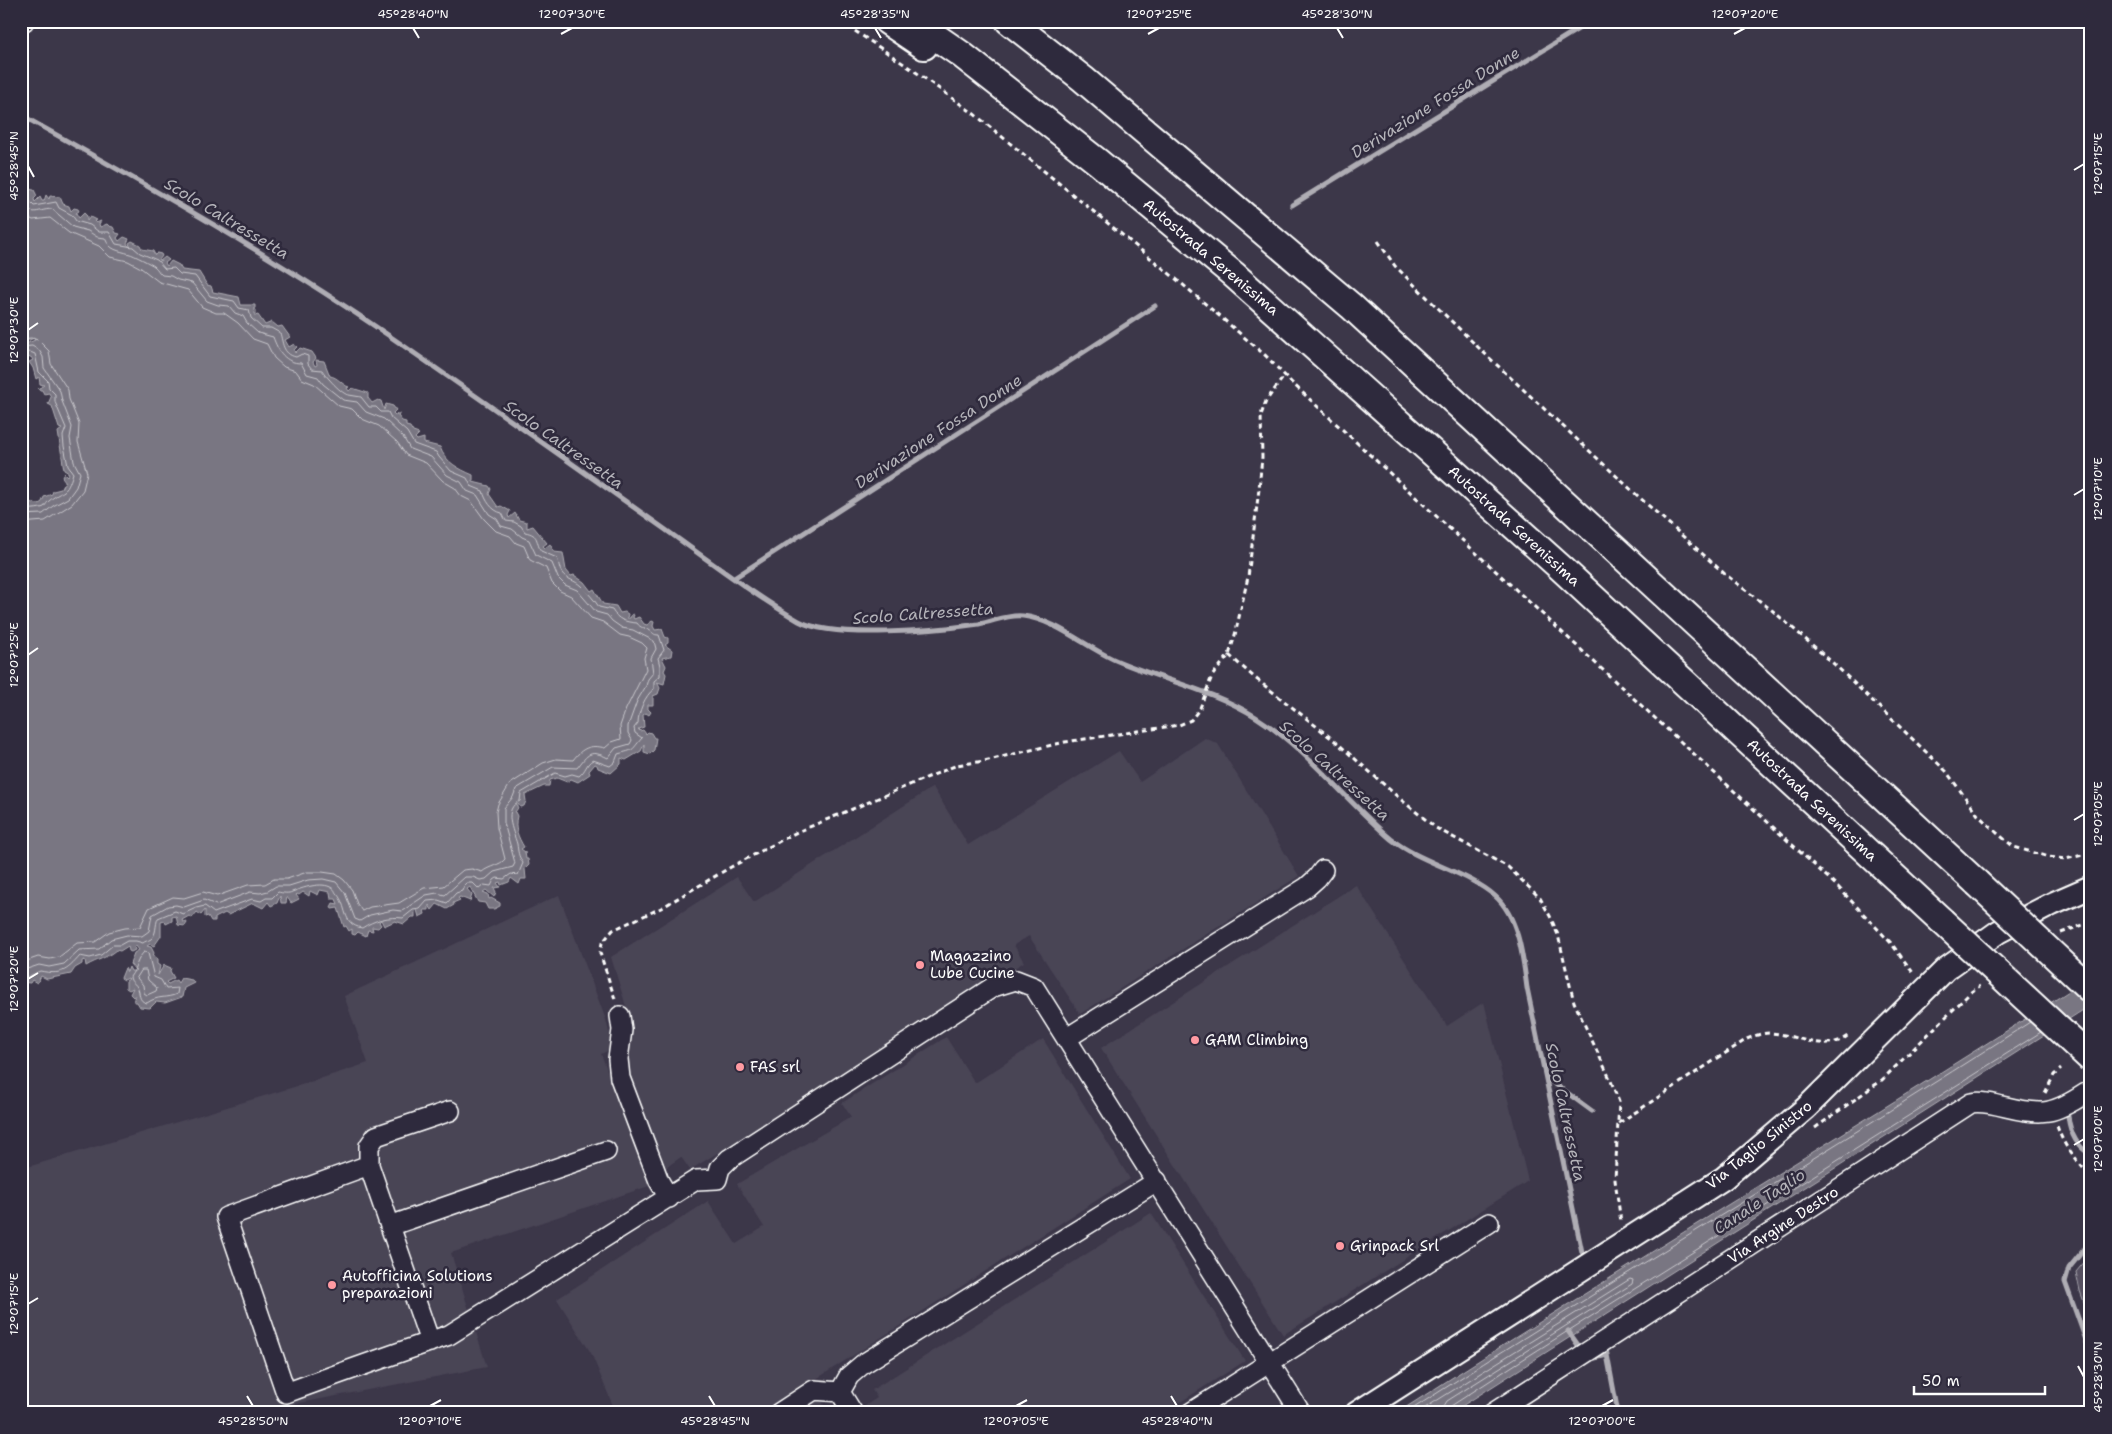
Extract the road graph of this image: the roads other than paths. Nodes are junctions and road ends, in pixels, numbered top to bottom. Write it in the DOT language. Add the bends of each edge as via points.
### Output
graph roads {
  1 [pos="887,21"];
  2 [pos="913,21"];
  3 [pos="1009,21"];
  4 [pos="1037,21"];
  5 [pos="1098,162"];
  6 [pos="1351,306"];
  7 [pos="1323,870"];
  8 [pos="2091,887"];
  9 [pos="2091,990"];
  10 [pos="620,1016"];
  11 [pos="1067,1038"];
  12 [pos="2091,1059"];
  13 [pos="2086,1093"];
  14 [pos="450,1111"];
  15 [pos="606,1151"];
  16 [pos="369,1165"];
  17 [pos="1157,1180"];
  18 [pos="669,1198"];
  19 [pos="1489,1223"];
  20 [pos="390,1226"];
  21 [pos="430,1342"];
  22 [pos="1270,1362"];
  23 [pos="840,1392"];
  24 [pos="778,1413"];
  25 [pos="853,1413"];
  26 [pos="1190,1413"];
  27 [pos="1301,1413"];
  28 [pos="1356,1413"];
  29 [pos="1493,1413"];
  1 -- 5 [label="highway" via="985,91"];
  2 -- 5 [label="highway, Autostrada Serenissima" via="962,55"];
  3 -- 6 [label="highway" via="1084,78"];
  4 -- 6 [label="highway" via="1102,72 1305,252"];
  5 -- 12 [label="highway, Autostrada Serenissima, bridge" via="1363,388"];
  6 -- 9 [label="highway, bridge"];
  7 -- 11 [label="street" via="1307,887"];
  8 -- 28 [label="main road, Via Taglio Sinistro" via="1998,932 1946,969 1806,1108 1724,1178"];
  10 -- 18 [label="street" via="620,1078 659,1181"];
  11 -- 17 [label="street"];
  11 -- 18 [label="street" via="1034,987 1016,980 993,987 729,1159 720,1168 717,1179 696,1180"];
  13 -- 29 [label="street, Via Argine Destro" via="2052,1111 2028,1112 1979,1102 1971,1104"];
  14 -- 16 [label="street" via="376,1136 369,1146"];
  15 -- 20 [label="street"];
  16 -- 20 [label="street"];
  16 -- 21 [label="street" via="226,1217 286,1393"];
  17 -- 22 [label="street"];
  17 -- 23 [label="street" via="863,1364 849,1376"];
  18 -- 21 [label="street" via="449,1335"];
  19 -- 22 [label="street"];
  20 -- 21 [label="street"];
  22 -- 26 [label="street"];
  22 -- 27 [label="street"];
  23 -- 24 [label="street" via="814,1390"];
  23 -- 25 [label="street"];
}
